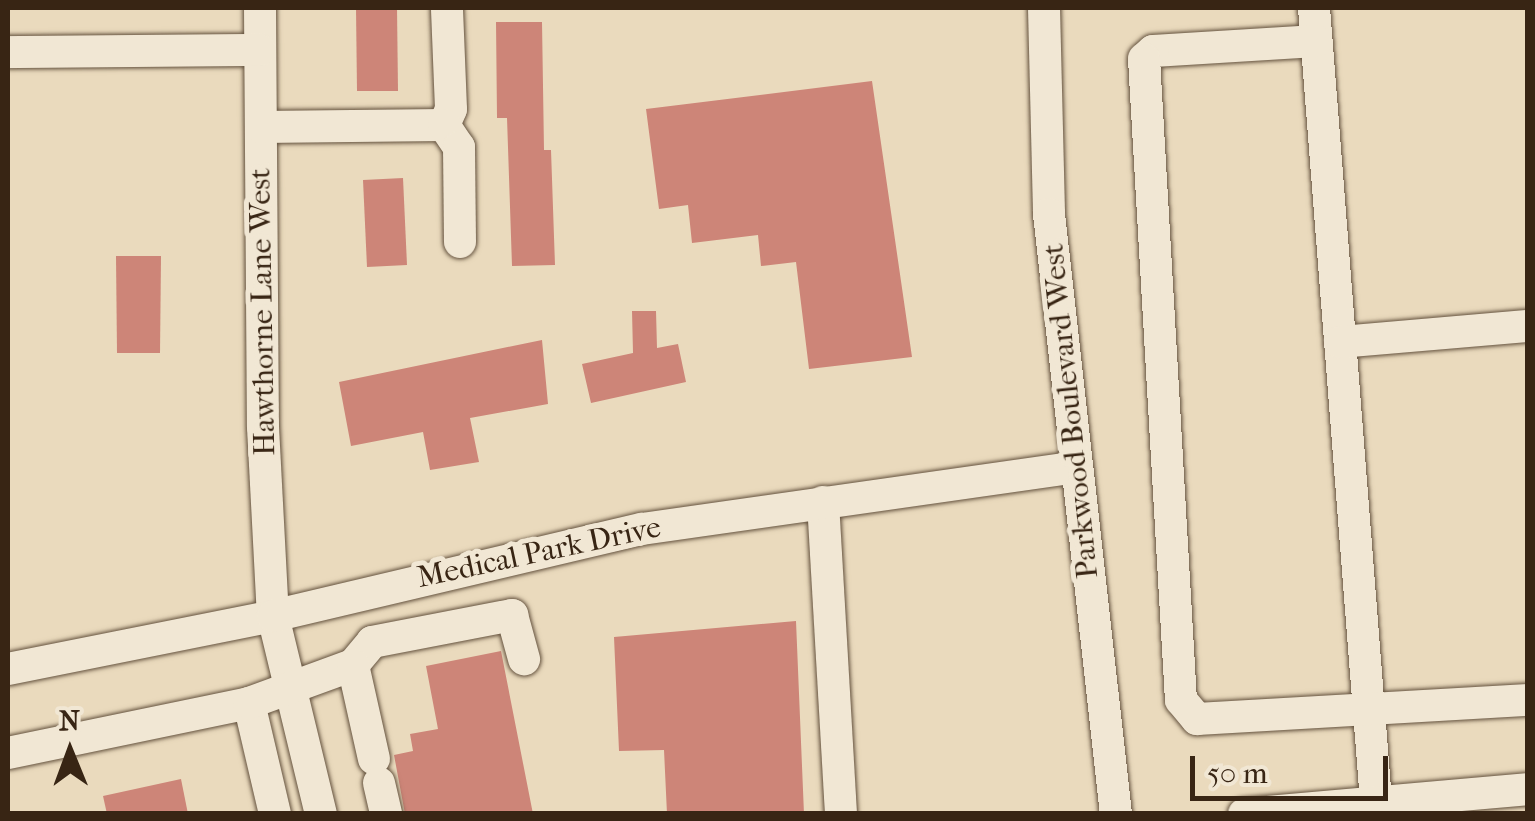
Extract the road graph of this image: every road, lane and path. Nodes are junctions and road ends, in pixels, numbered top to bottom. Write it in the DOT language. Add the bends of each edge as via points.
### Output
graph roads {
  1 [pos="260,8"];
  2 [pos="447,8"];
  3 [pos="1044,8"];
  4 [pos="1314,8"];
  5 [pos="1316,41"];
  6 [pos="260,50"];
  7 [pos="8,52"];
  8 [pos="444,125"];
  9 [pos="261,128"];
  10 [pos="460,242"];
  11 [pos="1528,326"];
  12 [pos="1340,342"];
  13 [pos="1076,467"];
  14 [pos="823,502"];
  15 [pos="274,616"];
  16 [pos="524,659"];
  17 [pos="353,665"];
  18 [pos="8,669"];
  19 [pos="293,688"];
  20 [pos="1528,700"];
  21 [pos="248,703"];
  22 [pos="1369,712"];
  23 [pos="8,752"];
  24 [pos="311,770"];
  25 [pos="267,781"];
  26 [pos="380,785"];
  27 [pos="1528,790"];
  28 [pos="1377,808"];
  29 [pos="275,814"];
  30 [pos="321,814"];
  31 [pos="841,814"];
  32 [pos="1116,814"];
  33 [pos="1244,814"];
  1 -- 6 [label="street, Hawthorne Lane West"];
  2 -- 8 [label="street" via="451,109"];
  3 -- 13 [label="street, Parkwood Boulevard West" via="1049,214"];
  4 -- 5 [label="street"];
  5 -- 12 [label="street"];
  5 -- 22 [label="street" via="1153,51 1144,59 1181,700 1197,719"];
  6 -- 7 [label="street"];
  6 -- 9 [label="street, Hawthorne Lane West"];
  8 -- 9 [label="street"];
  8 -- 10 [label="street" via="459,147"];
  9 -- 15 [label="street, Hawthorne Lane West" via="263,427"];
  11 -- 12 [label="street"];
  12 -- 22 [label="street"];
  13 -- 14 [label="street, Medical Park Drive"];
  13 -- 32 [label="street, Parkwood Boulevard West"];
  14 -- 15 [label="street, Medical Park Drive" via="642,529"];
  14 -- 31 [label="street"];
  15 -- 18 [label="street, Medical Park Drive"];
  15 -- 19 [label="street, Hawthorne Lane West"];
  16 -- 17 [label="street" via="512,615 372,642"];
  17 -- 19 [label="street"];
  17 -- 26 [label="street"];
  19 -- 21 [label="street"];
  19 -- 24 [label="street, Hawthorne Lane West"];
  20 -- 22 [label="street"];
  21 -- 23 [label="street"];
  21 -- 25 [label="street"];
  22 -- 28 [label="street"];
  24 -- 25 [label="street"];
  24 -- 30 [label="street, Hawthorne Lane West"];
  25 -- 29 [label="street"];
  27 -- 28 [label="street"];
  28 -- 33 [label="street"];
}
